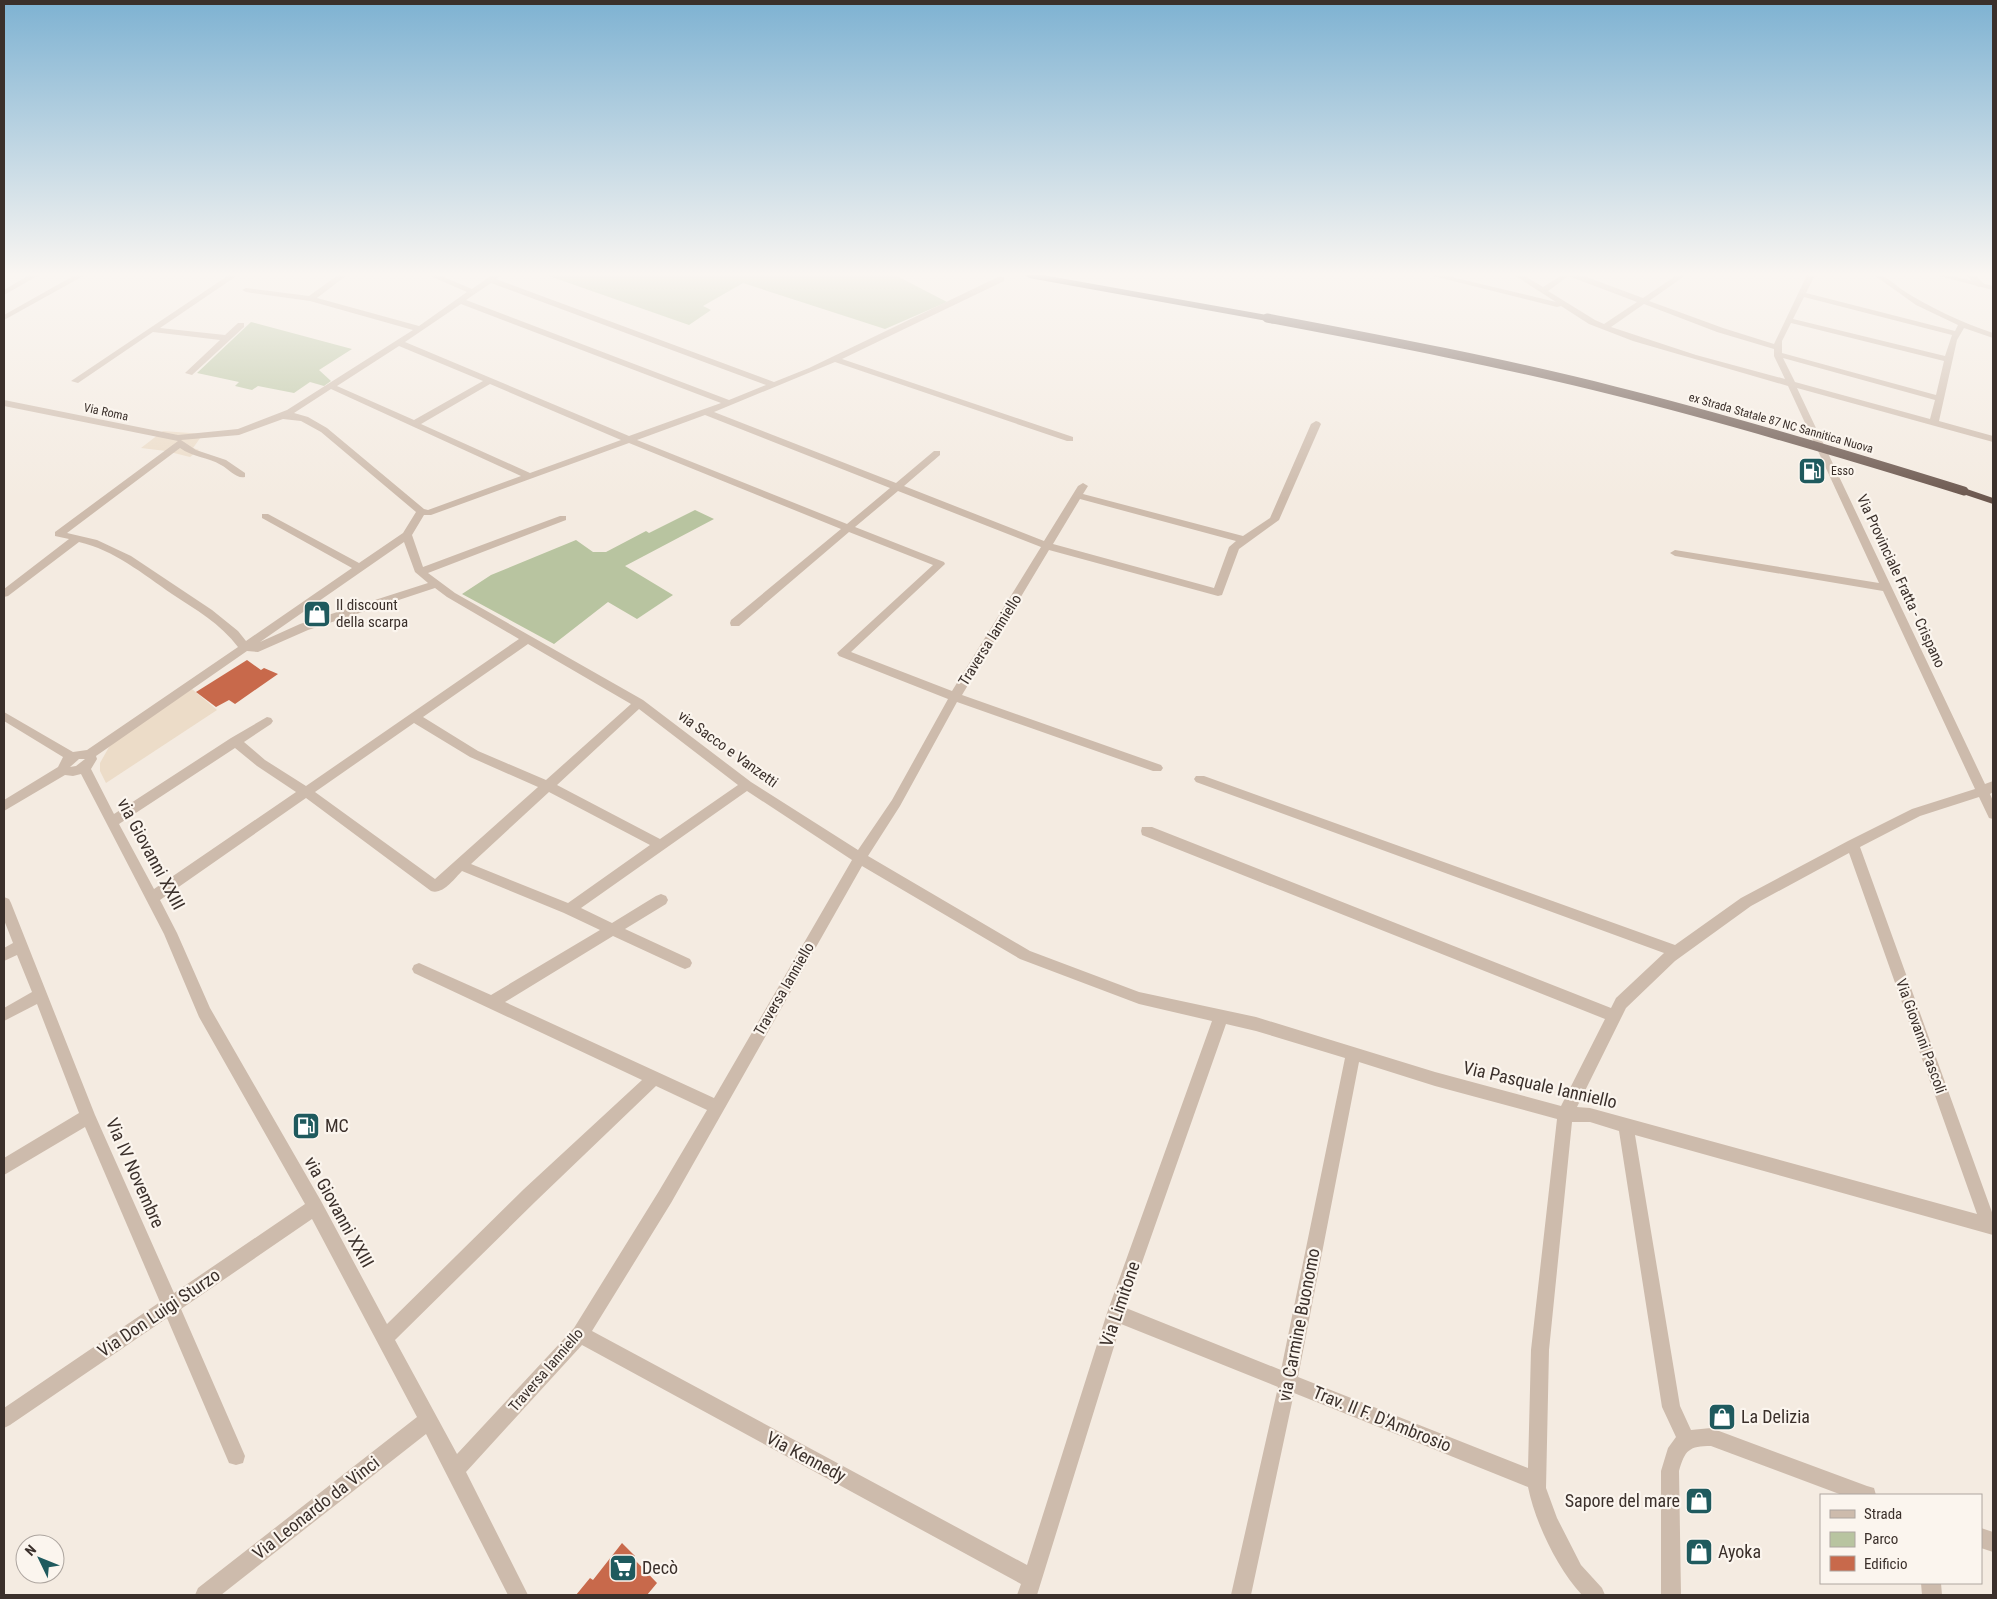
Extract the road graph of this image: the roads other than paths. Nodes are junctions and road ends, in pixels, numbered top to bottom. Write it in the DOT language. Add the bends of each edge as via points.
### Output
graph roads {
  1 [pos="123,350"];
  2 [pos="214,350"];
  3 [pos="389,350"];
  4 [pos="415,350"];
  5 [pos="589,350"];
  6 [pos="681,350"];
  7 [pos="854,350"];
  8 [pos="1432,350"];
  9 [pos="1672,350"];
  10 [pos="1774,350"];
  11 [pos="1907,350"];
  12 [pos="1951,350"];
  13 [pos="1778,351"];
  14 [pos="834,359"];
  15 [pos="1949,360"];
  16 [pos="189,373"];
  17 [pos="74,381"];
  18 [pos="490,381"];
  19 [pos="1790,384"];
  20 [pos="774,385"];
  21 [pos="331,386"];
  22 [pos="1940,399"];
  23 [pos="4,403"];
  24 [pos="729,403"];
  25 [pos="706,412"];
  26 [pos="283,416"];
  27 [pos="416,423"];
  28 [pos="1934,423"];
  29 [pos="1316,424"];
  30 [pos="630,439"];
  31 [pos="1070,439"];
  32 [pos="1993,439"];
  33 [pos="183,440"];
  34 [pos="937,454"];
  35 [pos="242,475"];
  36 [pos="529,476"];
  37 [pos="899,486"];
  38 [pos="1993,501"];
  39 [pos="421,512"];
  40 [pos="266,516"];
  41 [pos="563,518"];
  42 [pos="849,529"];
  43 [pos="407,535"];
  44 [pos="76,539"];
  45 [pos="1244,540"];
  46 [pos="1048,546"];
  47 [pos="1675,553"];
  48 [pos="359,568"];
  49 [pos="420,572"];
  50 [pos="437,584"];
  51 [pos="1887,588"];
  52 [pos="4,594"];
  53 [pos="279,623"];
  54 [pos="735,623"];
  55 [pos="293,631"];
  56 [pos="527,639"];
  57 [pos="244,647"];
  58 [pos="955,697"];
  59 [pos="639,703"];
  60 [pos="4,716"];
  61 [pos="414,718"];
  62 [pos="267,721"];
  63 [pos="235,741"];
  64 [pos="82,760"];
  65 [pos="1157,768"];
  66 [pos="1200,779"];
  67 [pos="747,785"];
  68 [pos="548,786"];
  69 [pos="1988,789"];
  70 [pos="306,792"];
  71 [pos="4,806"];
  72 [pos="1993,814"];
  73 [pos="112,822"];
  74 [pos="1147,831"];
  75 [pos="661,845"];
  76 [pos="1853,845"];
  77 [pos="860,858"];
  78 [pos="460,866"];
  79 [pos="152,898"];
  80 [pos="661,900"];
  81 [pos="4,903"];
  82 [pos="569,909"];
  83 [pos="612,930"];
  84 [pos="21,946"];
  85 [pos="1677,952"];
  86 [pos="4,955"];
  87 [pos="685,963"];
  88 [pos="419,969"];
  89 [pos="1080,976"];
  90 [pos="40,995"];
  91 [pos="492,1002"];
  92 [pos="4,1015"];
  93 [pos="1614,1016"];
  94 [pos="1221,1017"];
  95 [pos="1353,1054"];
  96 [pos="654,1078"];
  97 [pos="717,1107"];
  98 [pos="1565,1114"];
  99 [pos="88,1116"];
  100 [pos="1626,1125"];
  101 [pos="4,1167"];
  102 [pos="315,1207"];
  103 [pos="1991,1227"];
  104 [pos="171,1305"];
  105 [pos="1116,1313"];
  106 [pos="580,1334"];
  107 [pos="384,1339"];
  108 [pos="1288,1381"];
  109 [pos="4,1420"];
  110 [pos="427,1420"];
  111 [pos="1686,1439"];
  112 [pos="236,1456"];
  113 [pos="455,1470"];
  114 [pos="1537,1481"];
  115 [pos="1864,1494"];
  116 [pos="1030,1587"];
  117 [pos="205,1595"];
  118 [pos="518,1595"];
  119 [pos="1241,1595"];
  120 [pos="1595,1595"];
  121 [pos="1672,1595"];
  1 -- 17 [label="street"];
  2 -- 16 [label="street"];
  3 -- 21 [label="street, Via Roma"];
  4 -- 18 [label="street"];
  5 -- 24 [label="street"];
  6 -- 20 [label="street"];
  7 -- 14 [label="street"];
  8 -- 38 [label="highway, ex Strada Statale 87 NC Sannitica Nuova, bridge" via="1724,419"];
  9 -- 19 [label="street"];
  10 -- 13 [label="street"];
  11 -- 15 [label="street"];
  12 -- 15 [label="street"];
  13 -- 19 [label="street, Via Provinciale Fratta - Crispano"];
  13 -- 22 [label="street"];
  14 -- 20 [label="street"];
  14 -- 31 [label="street"];
  15 -- 22 [label="street"];
  18 -- 27 [label="street"];
  18 -- 30 [label="street"];
  19 -- 28 [label="street"];
  19 -- 51 [label="street, Via Provinciale Fratta - Crispano"];
  20 -- 24 [label="street"];
  21 -- 26 [label="street, Via Roma"];
  21 -- 27 [label="street"];
  22 -- 28 [label="street"];
  23 -- 33 [label="street, Via Roma"];
  24 -- 25 [label="street"];
  25 -- 30 [label="street"];
  25 -- 37 [label="street"];
  26 -- 33 [label="street, Via Roma" via="239,432"];
  26 -- 39 [label="street" via="303,417 324,430"];
  27 -- 36 [label="street"];
  28 -- 32 [label="street"];
  29 -- 45 [label="street" via="1274,520"];
  30 -- 36 [label="street"];
  30 -- 42 [label="street"];
  33 -- 35 [label="street" via="185,449 220,461"];
  33 -- 44 [label="street" via="59,534"];
  34 -- 37 [label="street"];
  36 -- 39 [label="street"];
  37 -- 42 [label="street"];
  37 -- 46 [label="street"];
  39 -- 43 [label="street"];
  40 -- 48 [label="street"];
  41 -- 49 [label="street"];
  42 -- 54 [label="street"];
  42 -- 58 [label="street" via="940,564 843,653"];
  43 -- 48 [label="street"];
  43 -- 49 [label="street"];
  44 -- 52 [label="street"];
  44 -- 57 [label="street" via="94,542 127,558 208,613 234,634"];
  45 -- 46 [label="street, Traversa Ianniello" via="1080,491"];
  45 -- 46 [label="street" via="1234,547 1218,593"];
  46 -- 58 [label="street, Traversa Ianniello"];
  47 -- 51 [label="street"];
  48 -- 53 [label="street"];
  49 -- 50 [label="street, via Sacco e Vanzetti"];
  50 -- 55 [label="street"];
  50 -- 56 [label="street, via Sacco e Vanzetti"];
  51 -- 69 [label="street, Via Provinciale Fratta - Crispano"];
  53 -- 55 [label="street"];
  53 -- 57 [label="street"];
  55 -- 57 [label="street" via="254,649"];
  56 -- 59 [label="street, via Sacco e Vanzetti"];
  56 -- 61 [label="street"];
  57 -- 64 [label="street"];
  58 -- 65 [label="street"];
  58 -- 77 [label="street, Traversa Ianniello" via="896,803"];
  59 -- 67 [label="street, via Sacco e Vanzetti"];
  59 -- 68 [label="street"];
  60 -- 64 [label="street"];
  61 -- 68 [label="street" via="474,754"];
  61 -- 70 [label="street"];
  62 -- 63 [label="street"];
  63 -- 70 [label="street"];
  63 -- 73 [label="street"];
  64 -- 71 [label="street" via="66,762 65,769"];
  64 -- 73 [label="street, via Giovanni XXIII"];
  66 -- 85 [label="street"];
  67 -- 75 [label="street"];
  67 -- 77 [label="street, via Sacco e Vanzetti"];
  68 -- 75 [label="street"];
  68 -- 78 [label="street"];
  69 -- 72 [label="street, Via Provinciale Fratta - Crispano"];
  69 -- 76 [label="street" via="1916,812"];
  70 -- 78 [label="street" via="436,887"];
  70 -- 79 [label="street"];
  73 -- 79 [label="street, via Giovanni XXIII"];
  74 -- 93 [label="street"];
  75 -- 82 [label="street"];
  76 -- 85 [label="street" via="1746,902"];
  76 -- 103 [label="street, Via Giovanni Pascoli"];
  77 -- 89 [label="street, via Sacco e Vanzetti" via="1025,955"];
  77 -- 97 [label="street, Traversa Ianniello"];
  78 -- 82 [label="street"];
  79 -- 102 [label="street, via Giovanni XXIII" via="204,1012"];
  80 -- 83 [label="street"];
  81 -- 84 [label="street, Via IV Novembre"];
  82 -- 83 [label="street"];
  83 -- 87 [label="street"];
  83 -- 91 [label="street"];
  84 -- 86 [label="street"];
  84 -- 90 [label="street, Via IV Novembre"];
  85 -- 93 [label="street" via="1621,1004"];
  88 -- 91 [label="street"];
  89 -- 94 [label="street, Via Pasquale Ianniello" via="1139,998"];
  90 -- 92 [label="street"];
  90 -- 99 [label="street, Via IV Novembre"];
  91 -- 96 [label="street"];
  93 -- 98 [label="street"];
  94 -- 95 [label="street, Via Pasquale Ianniello" via="1256,1024"];
  94 -- 105 [label="street, Via Limitone"];
  95 -- 98 [label="street, Via Pasquale Ianniello"];
  95 -- 108 [label="street, via Carmine Buonomo"];
  96 -- 97 [label="street"];
  96 -- 107 [label="street"];
  97 -- 106 [label="street, Traversa Ianniello" via="666,1197"];
  98 -- 100 [label="street, Via Pasquale Ianniello" via="1590,1115"];
  98 -- 114 [label="street" via="1540,1350"];
  99 -- 101 [label="street"];
  99 -- 104 [label="street, Via IV Novembre"];
  100 -- 103 [label="street, Via Pasquale Ianniello"];
  100 -- 111 [label="street" via="1671,1407"];
  102 -- 104 [label="street, Via Don Luigi Sturzo"];
  102 -- 107 [label="street, via Giovanni XXIII"];
  104 -- 109 [label="street, Via Don Luigi Sturzo"];
  104 -- 112 [label="street, Via IV Novembre"];
  105 -- 108 [label="street, Trav. II F. D'Ambrosio"];
  105 -- 116 [label="street, Via Limitone"];
  106 -- 113 [label="street, Traversa Ianniello"];
  106 -- 116 [label="street, Via Kennedy"];
  107 -- 110 [label="street, via Giovanni XXIII"];
  108 -- 114 [label="street, Trav. II F. D'Ambrosio"];
  108 -- 119 [label="street, via Carmine Buonomo"];
  110 -- 113 [label="street, via Giovanni XXIII"];
  110 -- 117 [label="street, Via Leonardo da Vinci"];
  111 -- 115 [label="street" via="1711,1437"];
  111 -- 121 [label="street" via="1679,1445 1670,1471"];
  113 -- 118 [label="street, via Giovanni XXIII"];
  114 -- 120 [label="street" via="1548,1522 1574,1572"];
}
